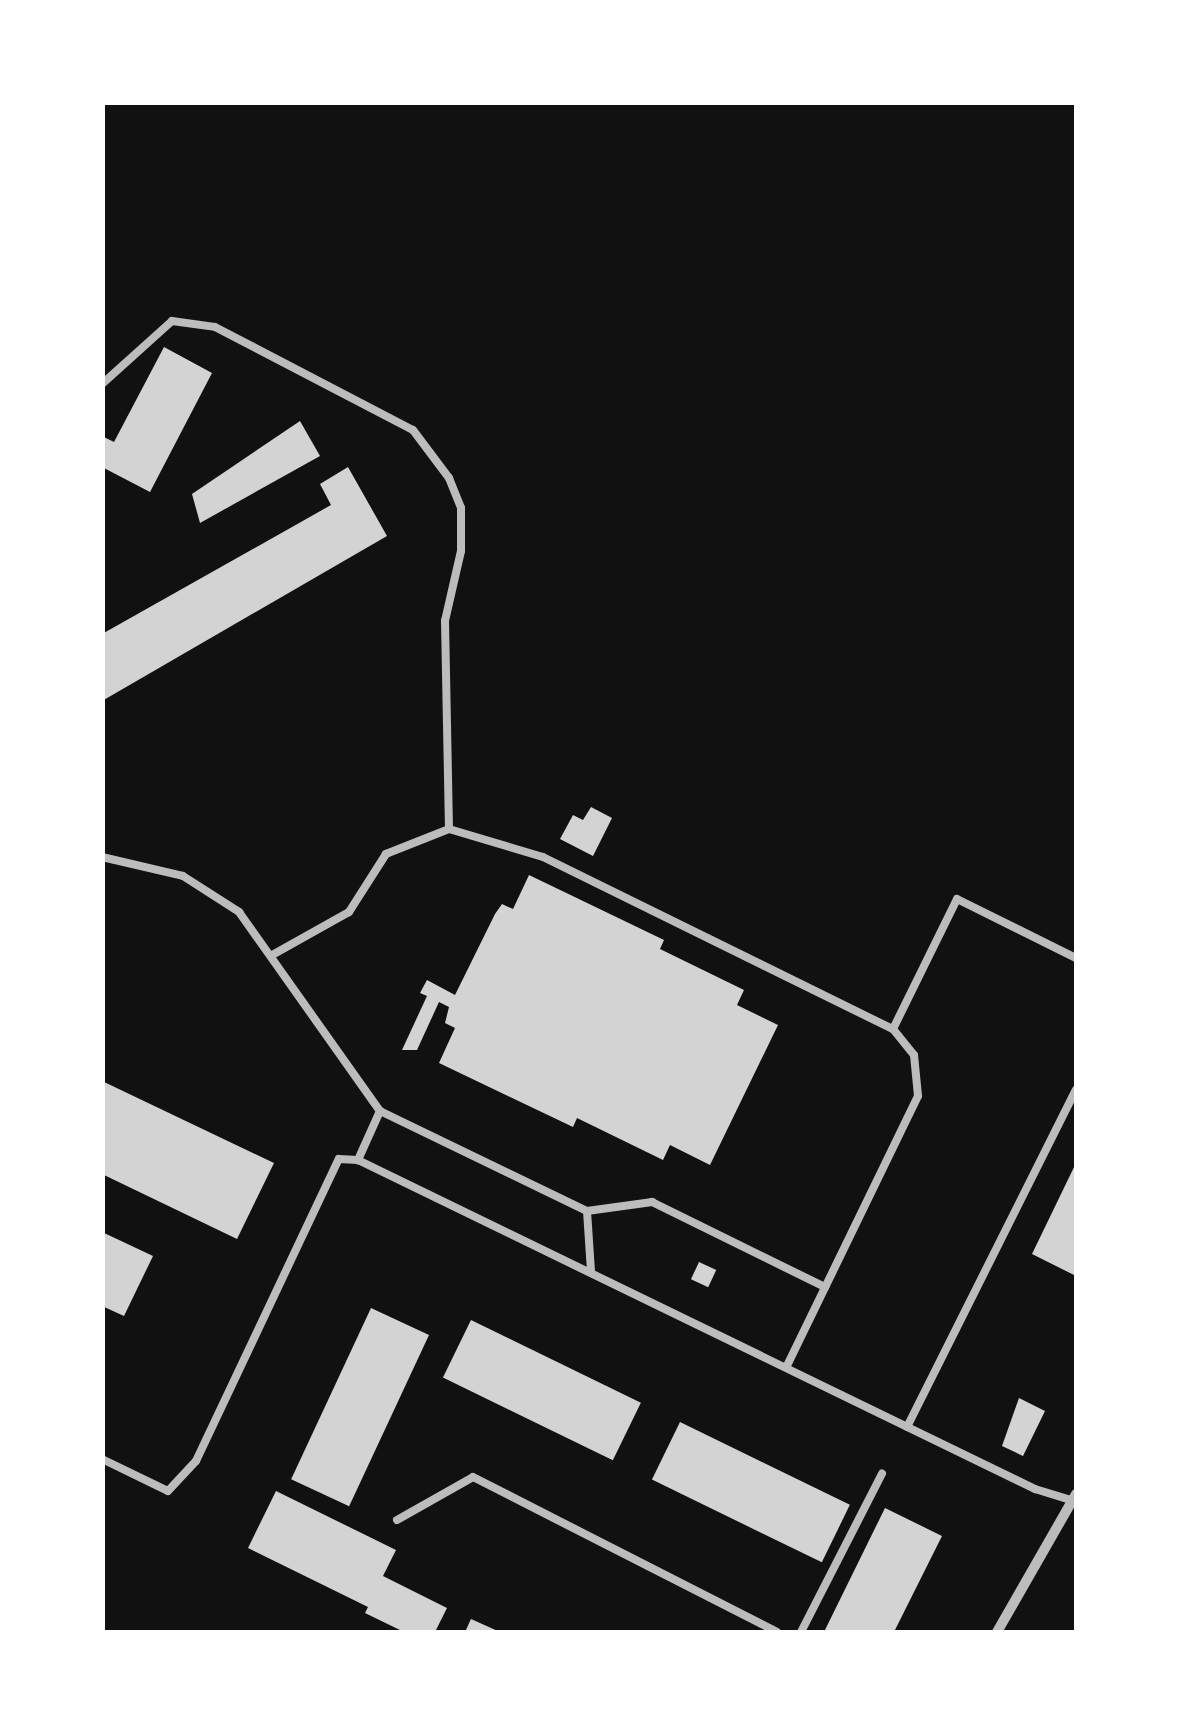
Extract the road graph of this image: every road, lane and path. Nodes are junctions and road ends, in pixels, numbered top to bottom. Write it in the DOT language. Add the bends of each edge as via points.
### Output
graph roads {
  1 [pos="102,384"];
  2 [pos="449,828"];
  3 [pos="102,856"];
  4 [pos="272,954"];
  5 [pos="1076,958"];
  6 [pos="893,1029"];
  7 [pos="1076,1090"];
  8 [pos="380,1111"];
  9 [pos="358,1160"];
  10 [pos="587,1211"];
  11 [pos="591,1272"];
  12 [pos="825,1287"];
  13 [pos="787,1366"];
  14 [pos="906,1427"];
  15 [pos="102,1459"];
  16 [pos="882,1474"];
  17 [pos="1073,1497"];
  18 [pos="397,1520"];
  19 [pos="777,1632"];
  20 [pos="801,1632"];
  21 [pos="997,1632"];
  1 -- 2 [label="lane" via="154,331 172,321 194,321 386,412 429,447 462,508 464,529 445,622"];
  2 -- 4 [label="lane" via="386,854 349,912"];
  2 -- 6 [label="lane" via="543,858"];
  3 -- 4 [label="lane" via="183,876 240,912"];
  4 -- 8 [label="lane"];
  5 -- 6 [label="lane" via="957,899"];
  6 -- 12 [label="lane" via="914,1055 918,1096"];
  7 -- 14 [label="lane"];
  8 -- 9 [label="lane"];
  8 -- 10 [label="lane"];
  9 -- 11 [label="lane"];
  9 -- 15 [label="lane" via="338,1160 196,1462 168,1491"];
  10 -- 11 [label="lane"];
  10 -- 12 [label="lane" via="652,1202"];
  11 -- 13 [label="lane"];
  12 -- 13 [label="lane"];
  13 -- 14 [label="lane"];
  14 -- 17 [label="lane"];
  16 -- 20 [label="lane"];
  17 -- 21 [label="street"];
  18 -- 19 [label="lane" via="473,1477"];
}
